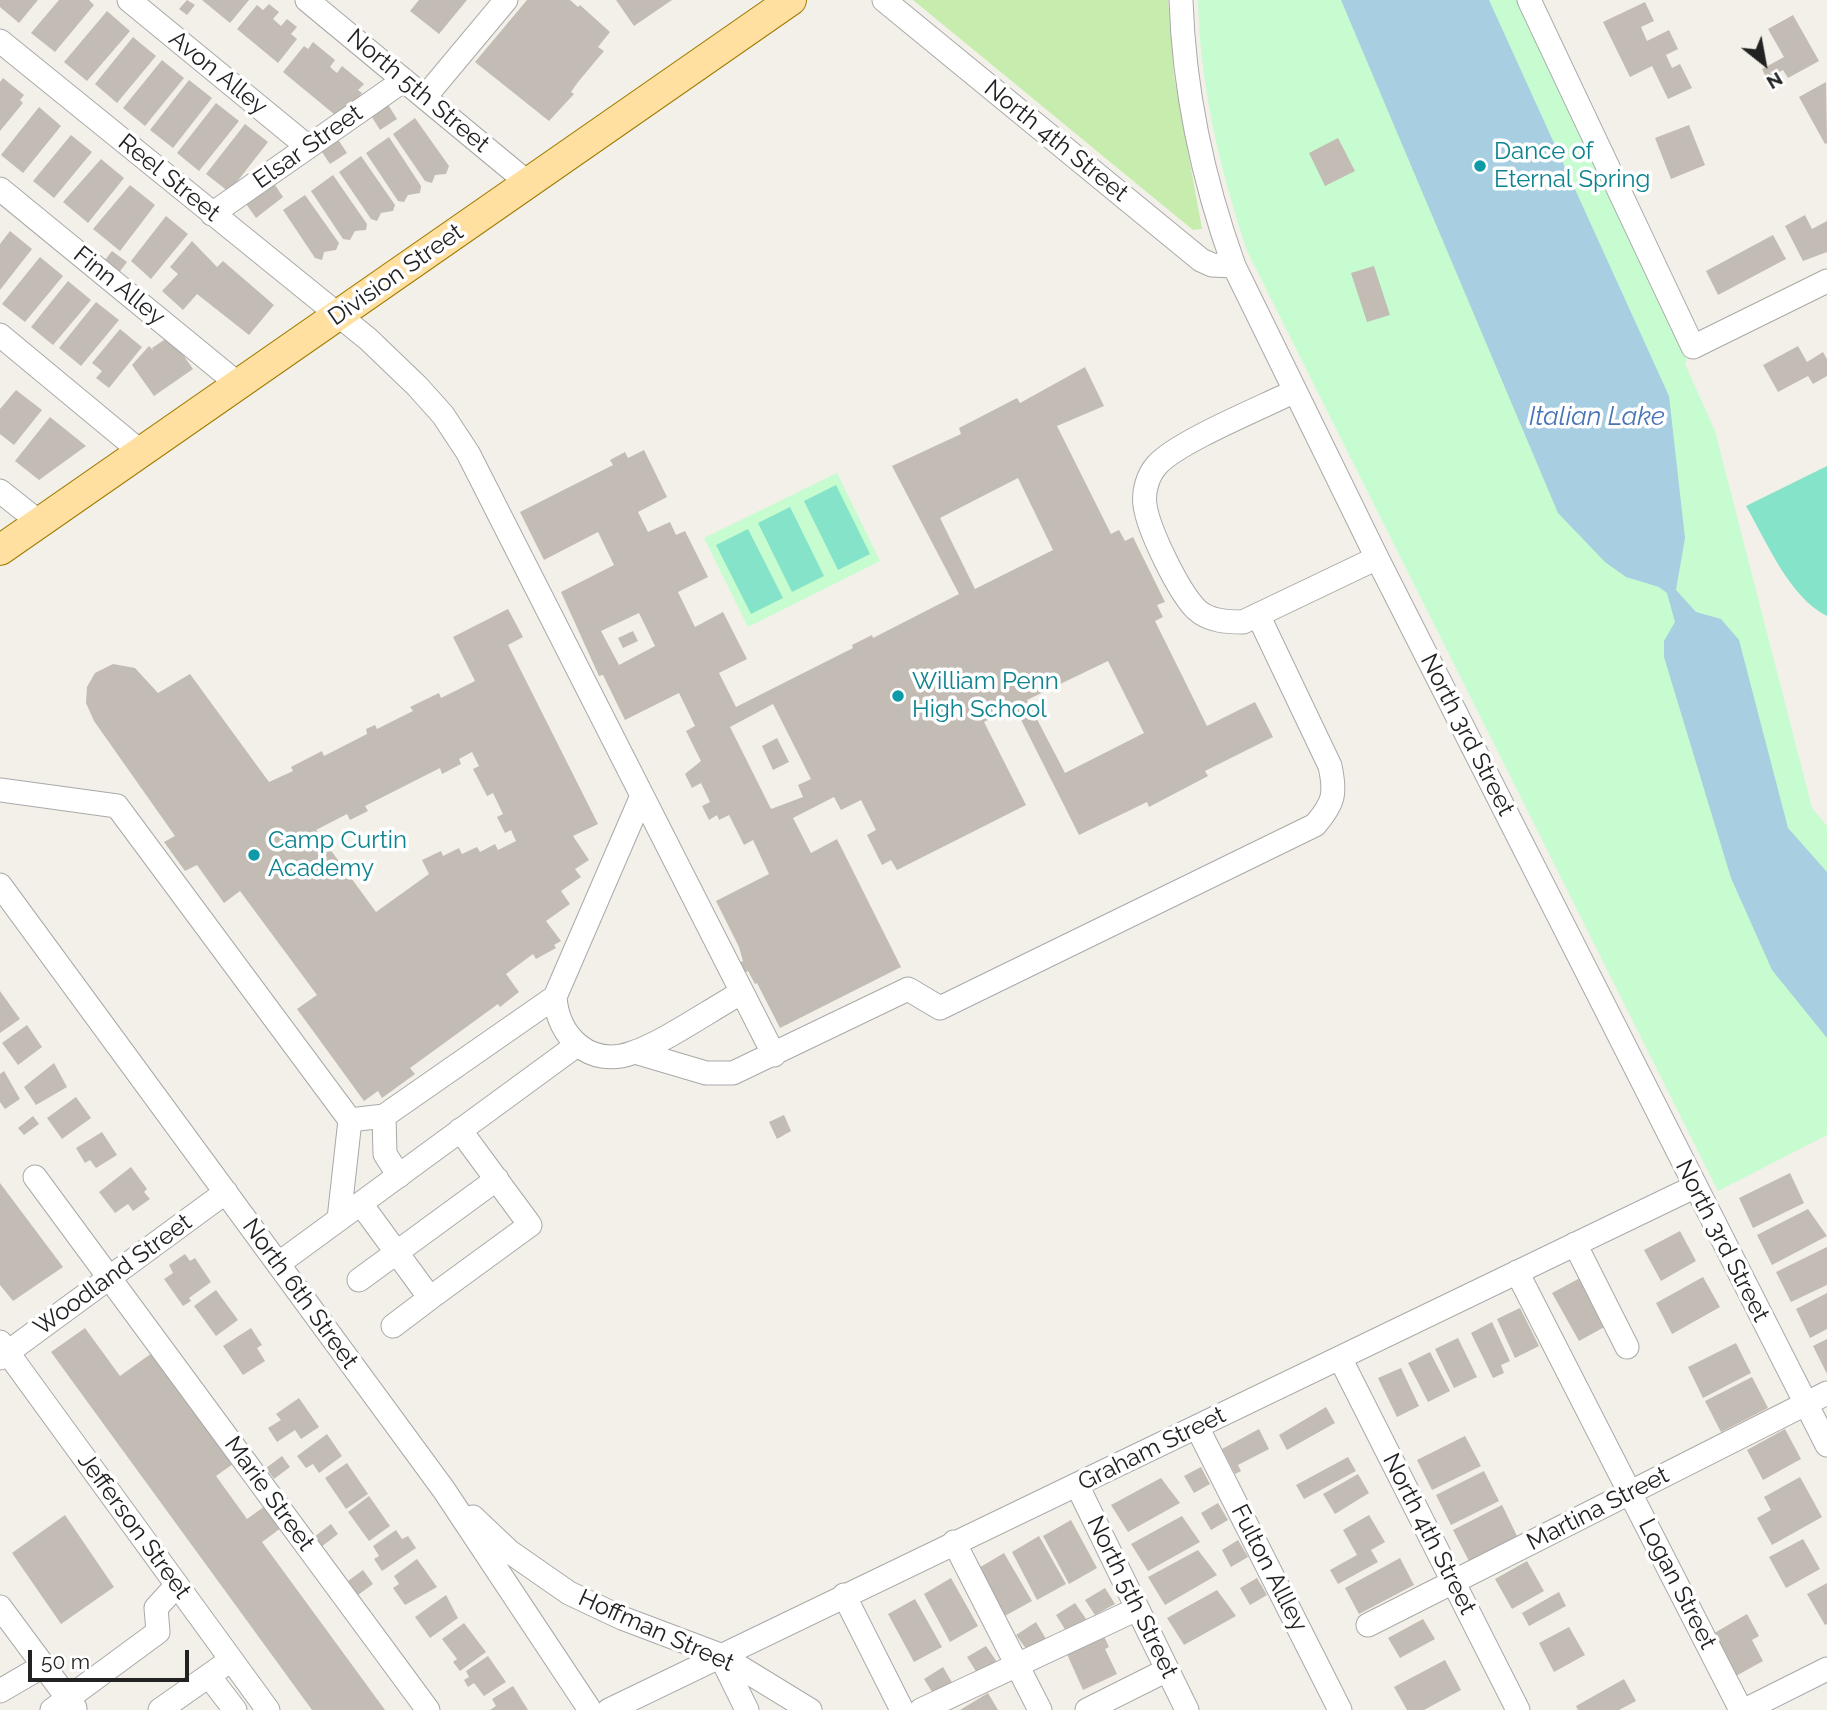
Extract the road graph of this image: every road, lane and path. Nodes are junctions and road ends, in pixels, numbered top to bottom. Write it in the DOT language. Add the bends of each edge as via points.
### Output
graph roads {
  1 [pos="128,0"];
  2 [pos="307,0"];
  3 [pos="506,0"];
  4 [pos="791,0"];
  5 [pos="884,0"];
  6 [pos="1181,0"];
  7 [pos="1529,0"];
  8 [pos="0,41"];
  9 [pos="404,80"];
  10 [pos="425,97"];
  11 [pos="308,147"];
  12 [pos="528,183"];
  13 [pos="0,189"];
  14 [pos="212,214"];
  15 [pos="1234,267"];
  16 [pos="1827,281"];
  17 [pos="338,315"];
  18 [pos="0,335"];
  19 [pos="238,384"];
  20 [pos="1295,391"];
  21 [pos="141,452"];
  22 [pos="0,491"];
  23 [pos="39,523"];
  24 [pos="0,550"];
  25 [pos="1377,558"];
  26 [pos="1259,618"];
  27 [pos="0,790"];
  28 [pos="641,798"];
  29 [pos="0,885"];
  30 [pos="741,993"];
  31 [pos="555,997"];
  32 [pos="577,1045"];
  33 [pos="635,1052"];
  34 [pos="774,1055"];
  35 [pos="384,1116"];
  36 [pos="350,1119"];
  37 [pos="460,1130"];
  38 [pos="399,1175"];
  39 [pos="35,1177"];
  40 [pos="496,1180"];
  41 [pos="1694,1187"];
  42 [pos="226,1192"];
  43 [pos="361,1204"];
  44 [pos="339,1219"];
  45 [pos="1575,1244"];
  46 [pos="396,1253"];
  47 [pos="278,1264"];
  48 [pos="1517,1272"];
  49 [pos="109,1277"];
  50 [pos="359,1280"];
  51 [pos="430,1298"];
  52 [pos="393,1326"];
  53 [pos="1627,1348"];
  54 [pos="3,1350"];
  55 [pos="1340,1358"];
  56 [pos="1827,1393"];
  57 [pos="1806,1403"];
  58 [pos="1197,1427"];
  59 [pos="1827,1445"];
  60 [pos="1077,1485"];
  61 [pos="444,1490"];
  62 [pos="1630,1493"];
  63 [pos="954,1542"];
  64 [pos="1454,1581"];
  65 [pos="177,1585"];
  66 [pos="844,1595"];
  67 [pos="0,1607"];
  68 [pos="1137,1609"];
  69 [pos="1368,1625"];
  70 [pos="720,1655"];
  71 [pos="231,1660"];
  72 [pos="1017,1664"];
  73 [pos="43,1666"];
  74 [pos="1827,1669"];
  75 [pos="1167,1670"];
  76 [pos="209,1676"];
  77 [pos="0,1691"];
  78 [pos="65,1706"];
  79 [pos="160,1710"];
  80 [pos="234,1710"];
  81 [pos="268,1710"];
  82 [pos="428,1710"];
  83 [pos="590,1710"];
  84 [pos="609,1710"];
  85 [pos="747,1710"];
  86 [pos="810,1710"];
  87 [pos="902,1710"];
  88 [pos="921,1710"];
  89 [pos="1040,1710"];
  90 [pos="1087,1710"];
  91 [pos="1186,1710"];
  92 [pos="1340,1710"];
  93 [pos="1517,1710"];
  94 [pos="1743,1710"];
  1 -- 11 [label="street, Avon Alley"];
  2 -- 9 [label="street, North 5th Street"];
  3 -- 10 [label="street"];
  4 -- 12 [label="main road, Division Street"];
  5 -- 15 [label="street, North 4th Street" via="1201,260"];
  6 -- 15 [label="street, North 3rd Street" via="1182,41 1197,142"];
  7 -- 16 [label="street" via="1693,347"];
  8 -- 14 [label="street, Reel Street"];
  9 -- 10 [label="street, North 5th Street"];
  9 -- 11 [label="street, Elsar Street"];
  10 -- 12 [label="street, North 5th Street"];
  11 -- 14 [label="street, Elsar Street"];
  12 -- 17 [label="main road, Division Street"];
  13 -- 19 [label="street, Finn Alley"];
  14 -- 17 [label="street, Reel Street"];
  15 -- 20 [label="street, North 3rd Street"];
  17 -- 19 [label="main road, Division Street"];
  17 -- 28 [label="street, Reel Street" via="408,377 456,434"];
  18 -- 21 [label="street"];
  19 -- 21 [label="main road, Division Street"];
  20 -- 25 [label="street, North 3rd Street"];
  20 -- 26 [label="street" via="1165,458 1146,486 1147,517 1198,611 1225,622"];
  21 -- 23 [label="main road, Division Street"];
  22 -- 23 [label="street"];
  23 -- 24 [label="main road, Division Street"];
  25 -- 26 [label="street"];
  25 -- 41 [label="street, North 3rd Street"];
  26 -- 34 [label="street" via="1330,765 1335,789 1328,809 1315,825 940,1008 908,989"];
  27 -- 36 [label="street" via="117,806"];
  28 -- 30 [label="street, Reel Street"];
  28 -- 31 [label="street"];
  29 -- 42 [label="street, North 6th Street"];
  30 -- 33 [label="street"];
  30 -- 34 [label="street, Reel Street"];
  31 -- 32 [label="street" via="561,1026"];
  31 -- 35 [label="street"];
  32 -- 33 [label="street" via="602,1055"];
  32 -- 37 [label="street"];
  33 -- 34 [label="street" via="720,1075"];
  35 -- 36 [label="street"];
  35 -- 38 [label="street" via="385,1154"];
  36 -- 44 [label="street"];
  37 -- 38 [label="street"];
  37 -- 40 [label="street"];
  38 -- 43 [label="street"];
  39 -- 49 [label="street, Marie Street"];
  40 -- 46 [label="street"];
  40 -- 51 [label="street" via="530,1225"];
  41 -- 45 [label="street, Graham Street"];
  41 -- 57 [label="street, North 3rd Street"];
  42 -- 47 [label="street, North 6th Street"];
  42 -- 49 [label="street, Woodland Street"];
  43 -- 44 [label="street"];
  43 -- 46 [label="street"];
  44 -- 47 [label="street"];
  45 -- 48 [label="street, Graham Street"];
  45 -- 53 [label="street"];
  46 -- 50 [label="street"];
  46 -- 51 [label="street"];
  47 -- 61 [label="street, North 6th Street"];
  48 -- 55 [label="street, Graham Street"];
  48 -- 62 [label="street, Logan Street"];
  49 -- 54 [label="street, Woodland Street"];
  49 -- 82 [label="street, Marie Street"];
  51 -- 52 [label="street"];
  54 -- 65 [label="street, Jefferson Street"];
  55 -- 58 [label="street, Graham Street"];
  55 -- 64 [label="street, North 4th Street"];
  56 -- 57 [label="street, Martina Street"];
  57 -- 59 [label="street, North 3rd Street"];
  57 -- 62 [label="street, Martina Street"];
  58 -- 60 [label="street, Graham Street"];
  58 -- 92 [label="street, Fulton Allley"];
  60 -- 63 [label="street, Graham Street"];
  60 -- 68 [label="street, North 5th Street"];
  61 -- 70 [label="street, Hoffman Street" via="510,1552 569,1593"];
  61 -- 83 [label="street, North 6th Street"];
  62 -- 64 [label="street, Martina Street"];
  62 -- 94 [label="street, Logan Street"];
  63 -- 66 [label="street, Graham Street"];
  63 -- 72 [label="street"];
  64 -- 69 [label="street, Martina Street"];
  64 -- 93 [label="street, North 4th Street"];
  65 -- 71 [label="street, Jefferson Street"];
  65 -- 78 [label="street" via="156,1608 158,1632"];
  66 -- 70 [label="street, Graham Street"];
  66 -- 87 [label="street"];
  67 -- 73 [label="street"];
  68 -- 72 [label="street"];
  68 -- 75 [label="street, North 5th Street"];
  70 -- 84 [label="street, Graham Street"];
  70 -- 85 [label="street"];
  70 -- 86 [label="street, Hoffman Street"];
  71 -- 76 [label="street"];
  71 -- 81 [label="street, Jefferson Street"];
  72 -- 88 [label="street"];
  72 -- 89 [label="street"];
  73 -- 77 [label="street"];
  73 -- 78 [label="street"];
  74 -- 94 [label="street"];
  75 -- 90 [label="street"];
  75 -- 91 [label="street, North 5th Street"];
  76 -- 79 [label="street"];
  76 -- 80 [label="street"];
}
